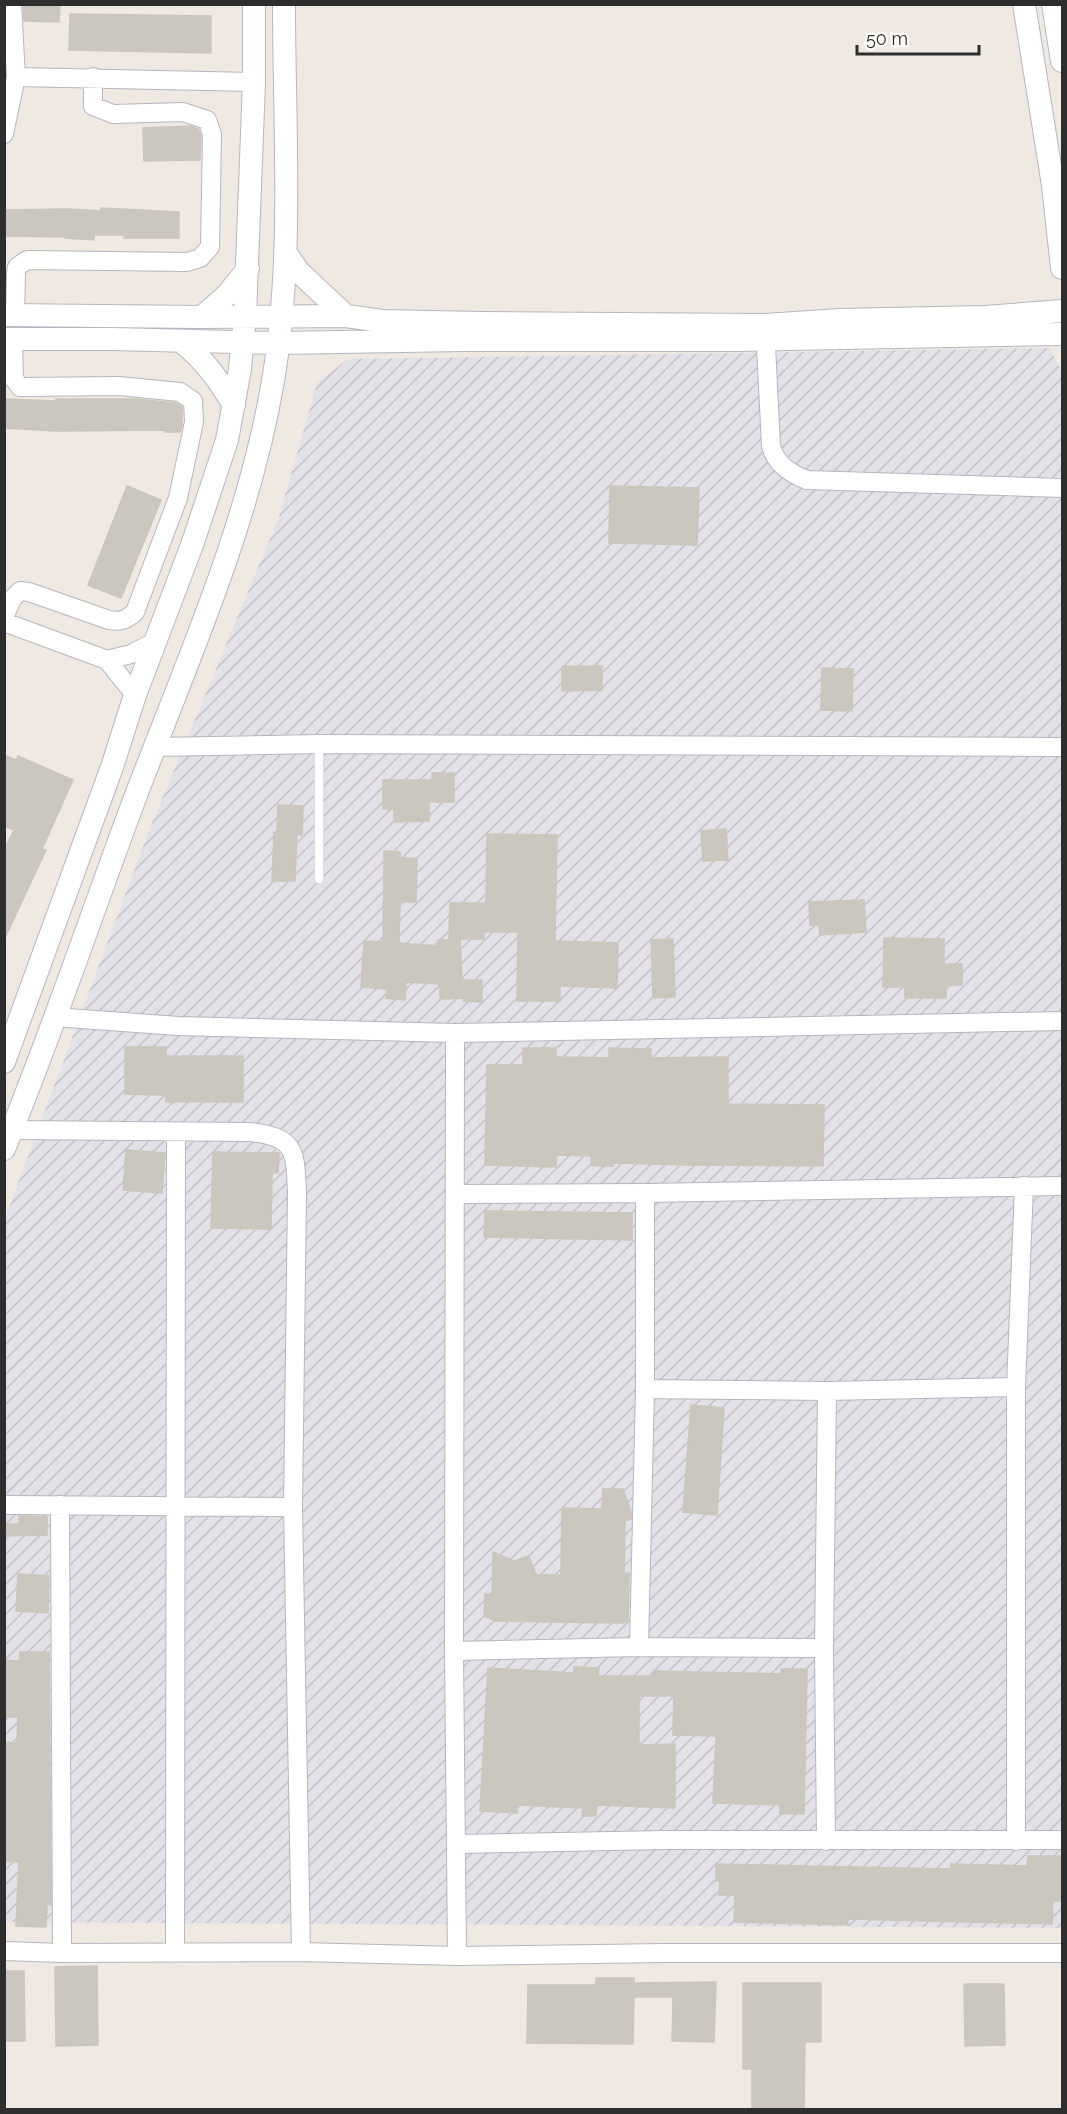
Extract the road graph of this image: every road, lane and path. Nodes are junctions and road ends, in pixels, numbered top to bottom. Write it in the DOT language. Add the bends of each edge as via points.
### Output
graph roads {
  1 [pos="12,4"];
  2 [pos="254,4"];
  3 [pos="284,4"];
  4 [pos="1024,4"];
  5 [pos="1053,4"];
  6 [pos="1062,61"];
  7 [pos="16,77"];
  8 [pos="93,77"];
  9 [pos="254,82"];
  10 [pos="4,134"];
  11 [pos="285,252"];
  12 [pos="1062,268"];
  13 [pos="248,269"];
  14 [pos="1062,311"];
  15 [pos="10,315"];
  16 [pos="245,316"];
  17 [pos="282,316"];
  18 [pos="346,316"];
  19 [pos="202,317"];
  20 [pos="610,332"];
  21 [pos="766,332"];
  22 [pos="1062,334"];
  23 [pos="9,339"];
  24 [pos="182,342"];
  25 [pos="242,343"];
  26 [pos="278,343"];
  27 [pos="234,405"];
  28 [pos="1062,488"];
  29 [pos="4,617"];
  30 [pos="4,622"];
  31 [pos="156,641"];
  32 [pos="107,660"];
  33 [pos="135,695"];
  34 [pos="319,744"];
  35 [pos="154,747"];
  36 [pos="1062,747"];
  37 [pos="319,879"];
  38 [pos="54,1017"];
  39 [pos="1062,1021"];
  40 [pos="455,1033"];
  41 [pos="4,1062"];
  42 [pos="176,1132"];
  43 [pos="8,1140"];
  44 [pos="1024,1186"];
  45 [pos="1062,1186"];
  46 [pos="645,1193"];
  47 [pos="455,1194"];
  48 [pos="1016,1387"];
  49 [pos="645,1389"];
  50 [pos="827,1391"];
  51 [pos="4,1505"];
  52 [pos="60,1505"];
  53 [pos="175,1505"];
  54 [pos="293,1507"];
  55 [pos="639,1647"];
  56 [pos="824,1648"];
  57 [pos="454,1651"];
  58 [pos="1062,1840"];
  59 [pos="826,1841"];
  60 [pos="1016,1841"];
  61 [pos="456,1844"];
  62 [pos="4,1951"];
  63 [pos="301,1952"];
  64 [pos="62,1953"];
  65 [pos="175,1953"];
  66 [pos="1062,1953"];
  67 [pos="457,1956"];
  1 -- 7 [label="street"];
  2 -- 9 [label="street"];
  3 -- 11 [label="street"];
  4 -- 12 [label="street"];
  5 -- 6 [label="street"];
  7 -- 8 [label="street"];
  7 -- 10 [label="street"];
  8 -- 9 [label="street"];
  8 -- 15 [label="street" via="93,106 113,114 183,112 207,120 212,134 210,247 200,258 187,262 27,260 16,273"];
  9 -- 13 [label="street"];
  11 -- 17 [label="street"];
  11 -- 18 [label="street" via="299,272"];
  13 -- 16 [label="street"];
  13 -- 19 [label="street"];
  14 -- 21 [label="street" via="840,320"];
  15 -- 19 [label="street"];
  16 -- 17 [label="street"];
  16 -- 19 [label="street"];
  16 -- 25 [label="street"];
  17 -- 18 [label="street"];
  17 -- 26 [label="street"];
  18 -- 20 [label="street"];
  20 -- 21 [label="street"];
  20 -- 26 [label="street"];
  21 -- 22 [label="street"];
  21 -- 28 [label="street" via="771,446 773,454 794,475 807,480"];
  23 -- 24 [label="street"];
  23 -- 29 [label="street" via="14,379 20,387 119,386 180,392 193,401 194,422 178,498 135,612 127,619 109,620 20,591"];
  24 -- 25 [label="street"];
  24 -- 27 [label="street" via="213,372"];
  25 -- 26 [label="street"];
  25 -- 27 [label="street"];
  26 -- 35 [label="street" via="261,439 236,528"];
  27 -- 31 [label="street" via="212,486"];
  30 -- 32 [label="street"];
  31 -- 32 [label="street" via="131,654"];
  31 -- 33 [label="street"];
  32 -- 33 [label="street"];
  33 -- 41 [label="street" via="105,788"];
  34 -- 35 [label="street"];
  34 -- 36 [label="street"];
  34 -- 37 [label="lane"];
  35 -- 38 [label="street"];
  38 -- 40 [label="street" via="178,1026"];
  38 -- 43 [label="street"];
  39 -- 40 [label="street"];
  40 -- 47 [label="street"];
  42 -- 43 [label="street"];
  42 -- 53 [label="street"];
  42 -- 54 [label="street" via="269,1134 280,1139 295,1156"];
  44 -- 45 [label="street"];
  44 -- 46 [label="street"];
  44 -- 48 [label="street"];
  46 -- 47 [label="street"];
  46 -- 49 [label="street"];
  47 -- 57 [label="street"];
  48 -- 50 [label="street"];
  48 -- 60 [label="street"];
  49 -- 50 [label="street"];
  49 -- 55 [label="street"];
  50 -- 56 [label="street"];
  51 -- 52 [label="street"];
  52 -- 53 [label="street"];
  52 -- 64 [label="street"];
  53 -- 54 [label="street"];
  53 -- 65 [label="street"];
  54 -- 63 [label="street"];
  55 -- 56 [label="street"];
  55 -- 57 [label="street"];
  56 -- 59 [label="street"];
  57 -- 61 [label="street"];
  58 -- 60 [label="street"];
  59 -- 60 [label="street"];
  59 -- 61 [label="street"];
  61 -- 67 [label="street"];
  62 -- 64 [label="street"];
  63 -- 65 [label="street"];
  63 -- 67 [label="street"];
  64 -- 65 [label="street"];
  66 -- 67 [label="street"];
}
